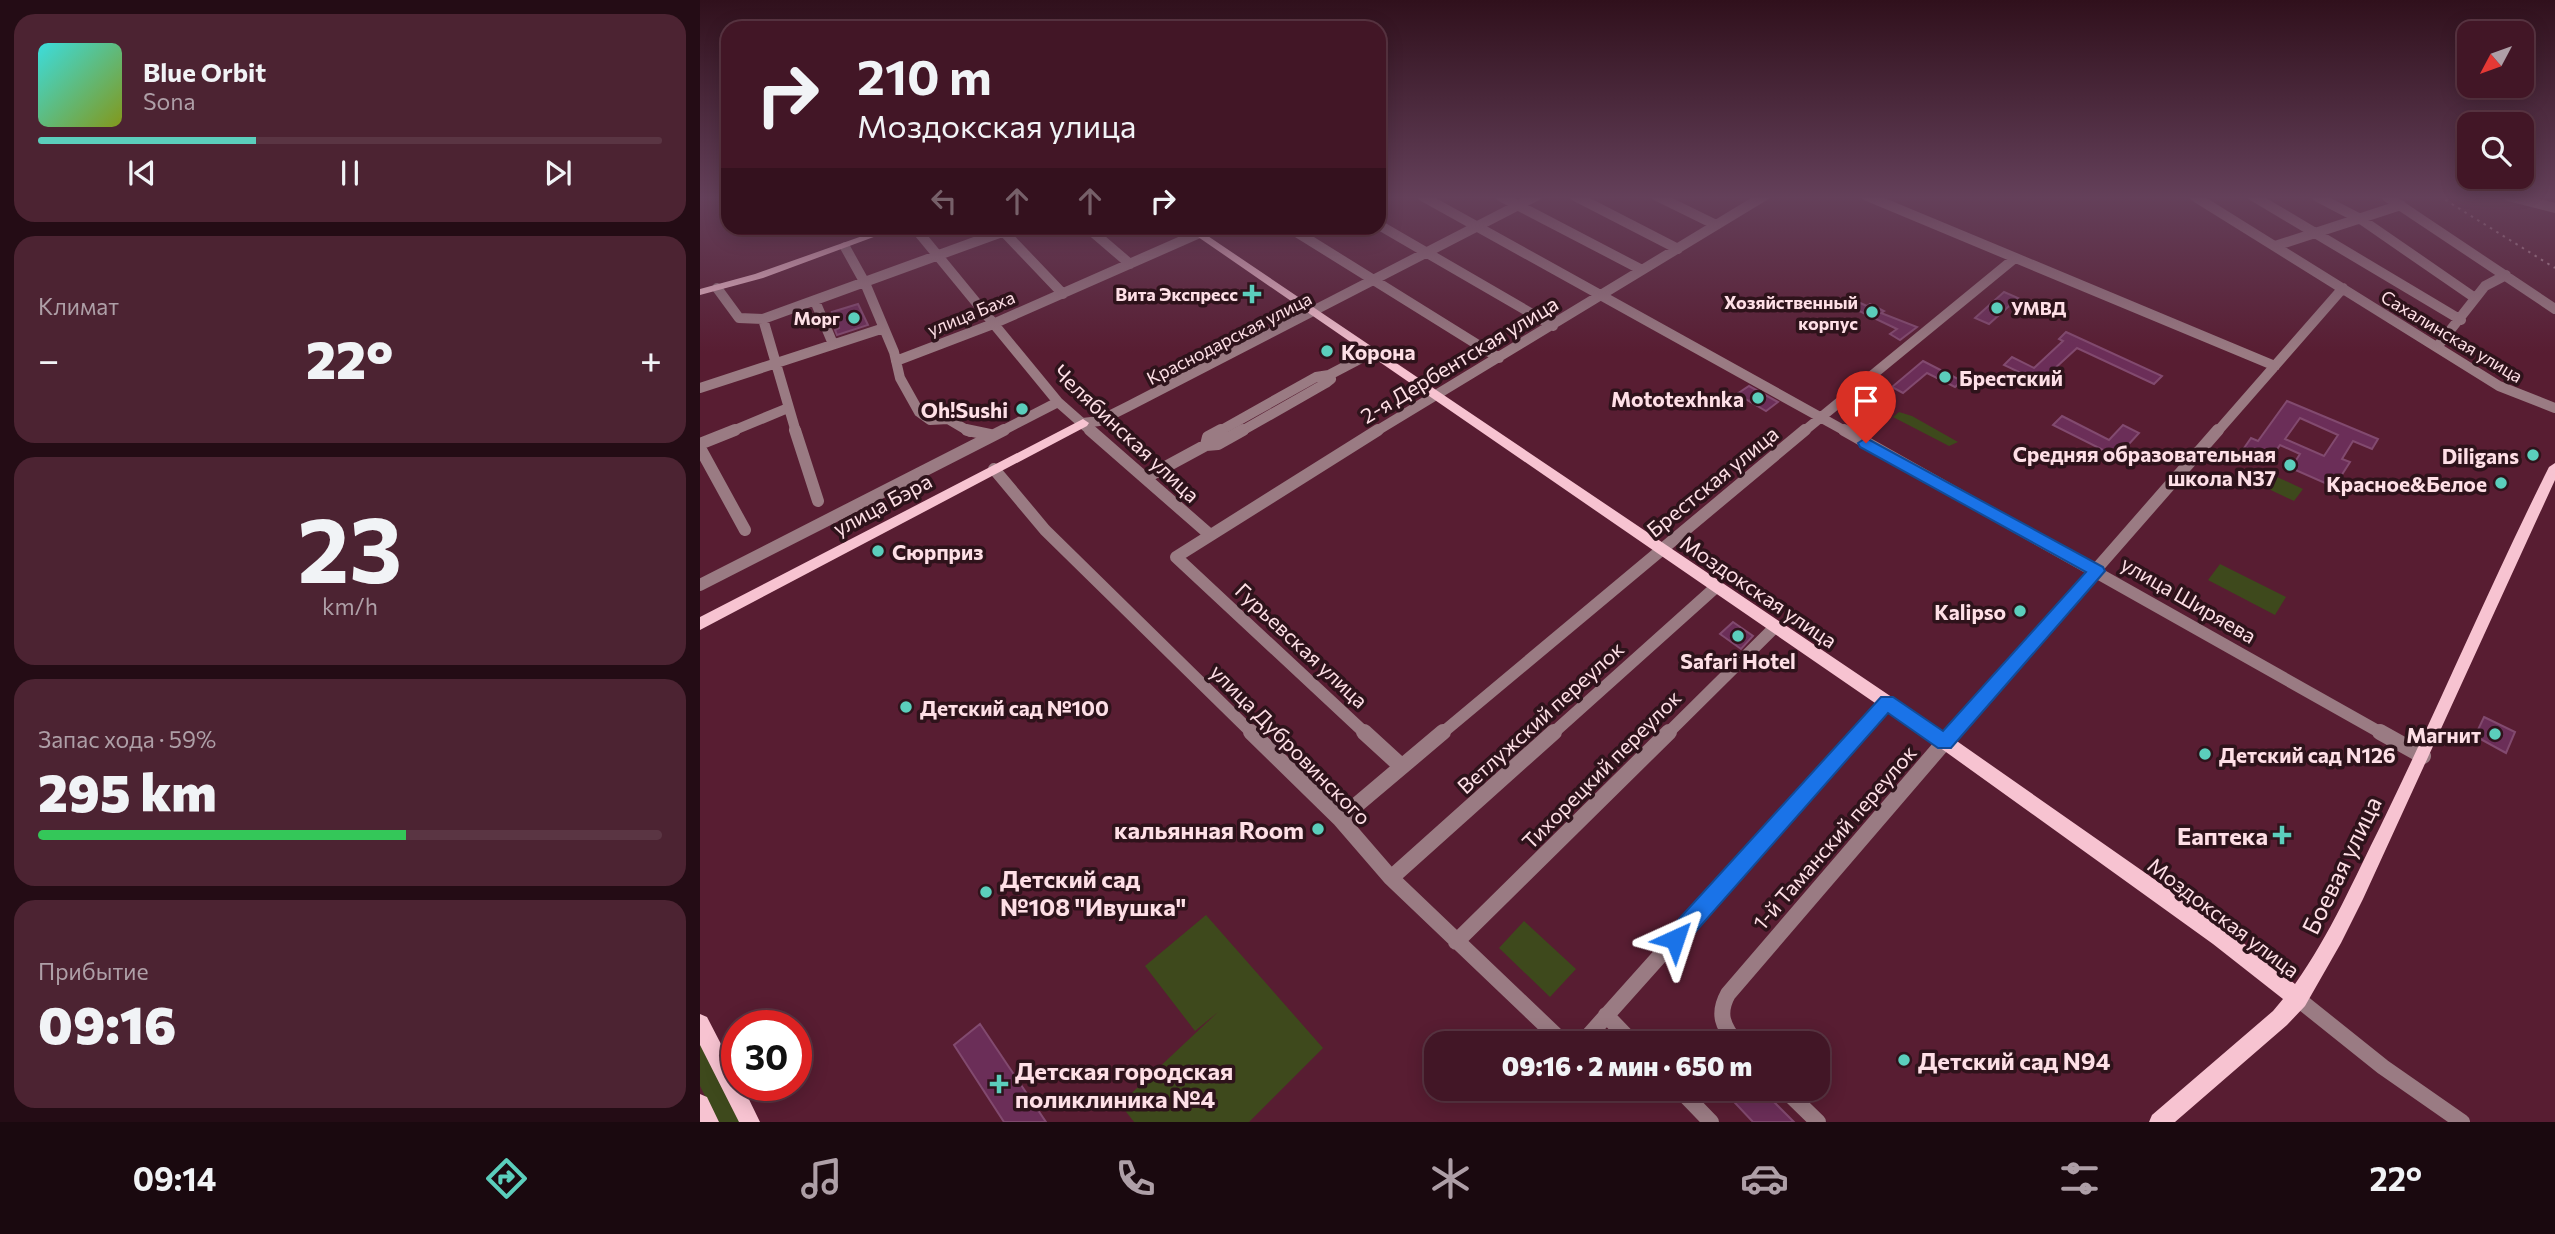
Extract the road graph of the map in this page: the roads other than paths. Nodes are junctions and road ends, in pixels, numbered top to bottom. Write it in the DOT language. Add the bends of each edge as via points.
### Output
graph roads {
  1 [pos="841,248"];
  2 [pos="846,248"];
  3 [pos="931,248"];
  4 [pos="960,248"];
  5 [pos="1025,248"];
  6 [pos="1112,248"];
  7 [pos="1159,248"];
  8 [pos="1220,248"];
  9 [pos="1324,248"];
  10 [pos="1420,248"];
  11 [pos="1437,248"];
  12 [pos="1519,248"];
  13 [pos="1601,248"];
  14 [pos="1992,248"];
  15 [pos="2279,248"];
  16 [pos="2342,248"];
  17 [pos="2403,248"];
  18 [pos="2466,248"];
  19 [pos="1678,249"];
  20 [pos="1428,253"];
  21 [pos="938,257"];
  22 [pos="2015,258"];
  23 [pos="1130,264"];
  24 [pos="1642,270"];
  25 [pos="2506,275"];
  26 [pos="1377,280"];
  27 [pos="865,284"];
  28 [pos="717,288"];
  29 [pos="2343,288"];
  30 [pos="700,292"];
  31 [pos="1063,293"];
  32 [pos="1604,295"];
  33 [pos="2475,298"];
  34 [pos="815,301"];
  35 [pos="2555,309"];
  36 [pos="1312,312"];
  37 [pos="763,319"];
  38 [pos="2461,320"];
  39 [pos="993,324"];
  40 [pos="1553,326"];
  41 [pos="884,328"];
  42 [pos="833,344"];
  43 [pos="2437,347"];
  44 [pos="1371,353"];
  45 [pos="1499,358"];
  46 [pos="896,361"];
  47 [pos="774,363"];
  48 [pos="2275,366"];
  49 [pos="700,388"];
  50 [pos="1433,395"];
  51 [pos="1058,402"];
  52 [pos="788,408"];
  53 [pos="2555,408"];
  54 [pos="1819,418"];
  55 [pos="1083,423"];
  56 [pos="991,435"];
  57 [pos="701,450"];
  58 [pos="2555,467"];
  59 [pos="994,469"];
  60 [pos="1147,477"];
  61 [pos="818,501"];
  62 [pos="745,530"];
  63 [pos="1209,534"];
  64 [pos="1660,549"];
  65 [pos="1176,557"];
  66 [pos="2097,571"];
  67 [pos="700,585"];
  68 [pos="1716,587"];
  69 [pos="700,624"];
  70 [pos="1774,627"];
  71 [pos="1887,702"];
  72 [pos="1944,742"];
  73 [pos="2423,756"];
  74 [pos="1400,765"];
  75 [pos="1340,819"];
  76 [pos="1391,878"];
  77 [pos="1456,942"];
  78 [pos="2298,999"];
  79 [pos="1606,1016"];
  80 [pos="700,1024"];
  81 [pos="1551,1031"];
  82 [pos="1593,1031"];
  83 [pos="1621,1031"];
  84 [pos="1728,1031"];
  85 [pos="1691,1101"];
  86 [pos="1796,1101"];
  87 [pos="700,1104"];
  88 [pos="709,1122"];
  89 [pos="750,1122"];
  90 [pos="1711,1122"];
  91 [pos="1818,1122"];
  92 [pos="2160,1122"];
  93 [pos="2462,1122"];
  1 -- 28 [label="main road"];
  2 -- 27 [label="street"];
  3 -- 21 [label="street, Челябинская улица"];
  4 -- 21 [label="street"];
  5 -- 31 [label="street"];
  6 -- 23 [label="street"];
  7 -- 23 [label="street, улица Баха"];
  8 -- 36 [label="main road, Моздокская улица"];
  9 -- 26 [label="street"];
  10 -- 20 [label="street"];
  11 -- 20 [label="street, Краснодарская улица"];
  12 -- 32 [label="street, улица Ширяева"];
  13 -- 24 [label="street"];
  14 -- 22 [label="street"];
  15 -- 29 [label="street, Сахалинская улица"];
  16 -- 38 [label="street"];
  17 -- 33 [label="street"];
  18 -- 25 [label="street"];
  19 -- 24 [label="street, 2-я Дербентская улица"];
  20 -- 26 [label="street, Краснодарская улица"];
  20 -- 40 [label="street"];
  21 -- 27 [label="street"];
  21 -- 39 [label="street, Челябинская улица"];
  22 -- 48 [label="street"];
  22 -- 54 [label="street, Брестская улица"];
  23 -- 31 [label="street, улица Баха"];
  24 -- 32 [label="street, 2-я Дербентская улица"];
  25 -- 33 [label="street" via="2487,281"];
  25 -- 35 [label="street"];
  26 -- 36 [label="street, Краснодарская улица"];
  26 -- 45 [label="street"];
  27 -- 34 [label="street"];
  27 -- 41 [label="street"];
  28 -- 30 [label="main road"];
  28 -- 37 [label="street" via="734,316 746,322"];
  29 -- 43 [label="street, Сахалинская улица"];
  29 -- 48 [label="street, 1-й Таманский переулок"];
  31 -- 39 [label="street, улица Баха"];
  32 -- 40 [label="street, 2-я Дербентская улица"];
  32 -- 54 [label="street, улица Ширяева"];
  33 -- 38 [label="street"];
  34 -- 37 [label="street"];
  34 -- 42 [label="street"];
  36 -- 44 [label="main road, Моздокская улица"];
  36 -- 55 [label="street, Краснодарская улица" via="1099,421"];
  37 -- 47 [label="street"];
  38 -- 43 [label="street"];
  39 -- 46 [label="street, улица Баха"];
  39 -- 51 [label="street, Челябинская улица"];
  40 -- 45 [label="street, 2-я Дербентская улица"];
  41 -- 42 [label="street"];
  41 -- 46 [label="street"];
  42 -- 47 [label="street"];
  43 -- 53 [label="street, Сахалинская улица" via="2500,386"];
  44 -- 50 [label="main road, Моздокская улица"];
  44 -- 60 [label="street" via="1316,377"];
  45 -- 50 [label="street, 2-я Дербентская улица"];
  46 -- 56 [label="street" via="900,378 926,418 948,419 971,432"];
  47 -- 49 [label="street"];
  47 -- 52 [label="street"];
  48 -- 66 [label="street, 1-й Таманский переулок"];
  50 -- 63 [label="street, 2-я Дербентская улица"];
  50 -- 64 [label="main road, Моздокская улица"];
  51 -- 55 [label="street, Челябинская улица"];
  51 -- 56 [label="street"];
  52 -- 57 [label="street"];
  52 -- 61 [label="street"];
  54 -- 64 [label="street, Брестская улица"];
  54 -- 66 [label="street, улица Ширяева"];
  55 -- 59 [label="main road, улица Бэра"];
  55 -- 60 [label="street, Челябинская улица"];
  56 -- 67 [label="street"];
  57 -- 62 [label="street"];
  58 -- 73 [label="main road, Боевая улица"];
  59 -- 69 [label="main road, улица Бэра"];
  59 -- 75 [label="street, улица Дубровинского" via="1045,530"];
  60 -- 63 [label="street, Челябинская улица"];
  63 -- 65 [label="street, 2-я Дербентская улица"];
  64 -- 68 [label="main road, Моздокская улица"];
  64 -- 74 [label="street, Брестская улица"];
  65 -- 74 [label="street, Гурьевская улица"];
  66 -- 72 [label="street, 1-й Таманский переулок"];
  66 -- 73 [label="street, улица Ширяева"];
  68 -- 70 [label="main road, Моздокская улица"];
  68 -- 76 [label="street, Ветлужский переулок"];
  70 -- 71 [label="main road, Моздокская улица"];
  70 -- 77 [label="street, Тихорецкий переулок"];
  71 -- 72 [label="main road, Моздокская улица"];
  71 -- 79 [label="street"];
  72 -- 78 [label="main road, Моздокская улица" via="2220,937"];
  72 -- 84 [label="street, 1-й Таманский переулок" via="1720,1005 1720,1020"];
  73 -- 78 [label="main road, Боевая улица" via="2324,958"];
  74 -- 75 [label="street, Брестская улица"];
  75 -- 76 [label="street, улица Дубровинского"];
  76 -- 77 [label="street, улица Дубровинского"];
  77 -- 81 [label="street, улица Дубровинского"];
  78 -- 92 [label="main road, Боевая улица"];
  78 -- 93 [label="street"];
  79 -- 82 [label="street"];
  79 -- 83 [label="street"];
  80 -- 89 [label="main road"];
  85 -- 90 [label="street"];
  86 -- 91 [label="street"];
  87 -- 88 [label="main road"];
}
